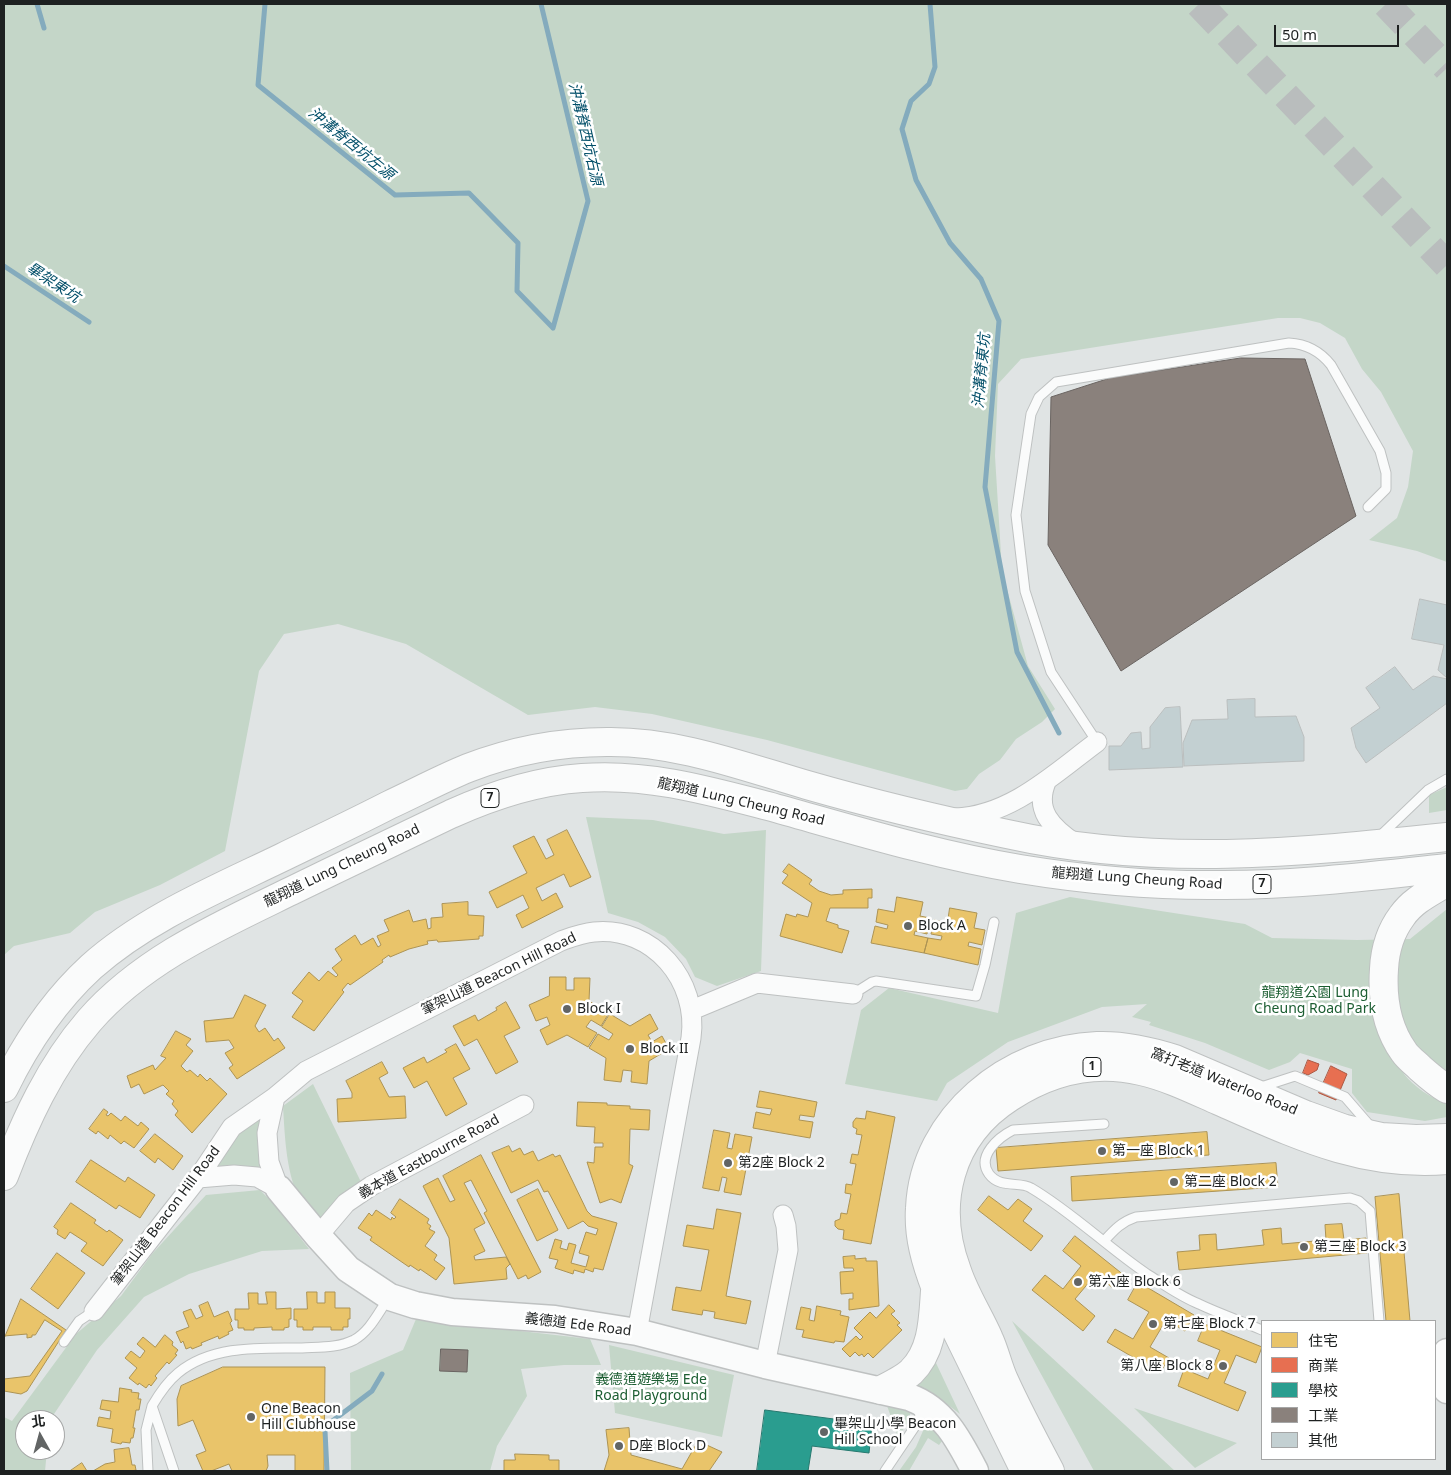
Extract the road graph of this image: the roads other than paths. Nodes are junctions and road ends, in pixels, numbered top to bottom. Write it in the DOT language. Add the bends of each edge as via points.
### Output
graph roads {
  1 [pos="1368,507"];
  2 [pos="1098,742"];
  3 [pos="1447,779"];
  4 [pos="1047,780"];
  5 [pos="938,818"];
  6 [pos="1447,837"];
  7 [pos="1369,845"];
  8 [pos="1080,847"];
  9 [pos="1134,867"];
  10 [pos="1447,868"];
  11 [pos="1447,882"];
  12 [pos="994,922"];
  13 [pos="853,994"];
  14 [pos="692,1010"];
  15 [pos="4,1088"];
  16 [pos="1447,1088"];
  17 [pos="275,1097"];
  18 [pos="524,1106"];
  19 [pos="1104,1124"];
  20 [pos="1447,1138"];
  21 [pos="1447,1160"];
  22 [pos="4,1176"];
  23 [pos="198,1178"];
  24 [pos="279,1188"];
  25 [pos="783,1215"];
  26 [pos="318,1236"];
  27 [pos="1104,1241"];
  28 [pos="936,1290"];
  29 [pos="390,1296"];
  30 [pos="94,1310"];
  31 [pos="948,1317"];
  32 [pos="1379,1320"];
  33 [pos="1261,1330"];
  34 [pos="637,1332"];
  35 [pos="990,1340"];
  36 [pos="64,1342"];
  37 [pos="1445,1348"];
  38 [pos="765,1365"];
  39 [pos="881,1390"];
  40 [pos="1447,1390"];
  41 [pos="919,1400"];
  42 [pos="152,1406"];
  43 [pos="148,1471"];
  44 [pos="174,1471"];
  45 [pos="885,1471"];
  46 [pos="975,1471"];
  47 [pos="1006,1471"];
  48 [pos="1025,1471"];
  49 [pos="1050,1471"];
  50 [pos="1070,1471"];
  1 -- 2 [label="lane" via="1386,489 1380,451 1336,371 1320,353 1305,345 1289,343 1056,382 1039,397 1031,414 1016,515 1025,591 1051,672"];
  2 -- 4 [label="street"];
  3 -- 7 [label="lane" via="1428,790"];
  4 -- 5 [label="street" via="991,812 962,818"];
  4 -- 8 [label="street" via="1042,796 1048,820 1060,834"];
  5 -- 8 [label="highway, 龍翔道 Lung Cheung Road / 7"];
  5 -- 15 [label="highway, 龍翔道 Lung Cheung Road / 7" via="696,753 654,745 567,744 495,759 446,778 187,904 138,932 92,966 54,1007 31,1039"];
  6 -- 7 [label="highway, 龍翔道 Lung Cheung Road / 7"];
  7 -- 9 [label="highway, 龍翔道 Lung Cheung Road / 7" via="1212,855"];
  8 -- 9 [label="highway, 龍翔道 Lung Cheung Road / 7"];
  9 -- 10 [label="highway, 龍翔道 Lung Cheung Road / 7" via="1247,885"];
  9 -- 22 [label="highway, 龍翔道 Lung Cheung Road / 7" via="1038,871 964,858 716,793 662,782 605,777 531,784 442,818 229,921 147,969 108,1002 71,1045 40,1094"];
  11 -- 16 [label="highway" via="1412,903 1394,926 1387,944 1383,976 1387,1019 1404,1052"];
  12 -- 13 [label="lane" via="976,996 876,981"];
  13 -- 14 [label="street" via="757,983"];
  14 -- 17 [label="street, 筆架山道 Beacon Hill Road" via="677,973 653,949 621,934 584,933 306,1071"];
  14 -- 34 [label="street, 筆架山道 Beacon Hill Road" via="692,1038"];
  17 -- 23 [label="street, 筆架山道 Beacon Hill Road" via="232,1127"];
  17 -- 24 [label="street, 義德道 Ede Road" via="267,1133 269,1162"];
  18 -- 26 [label="street, 義本道 Eastbourne Road" via="371,1186 346,1203"];
  19 -- 27 [label="lane" via="1013,1130 992,1145 986,1166 990,1175 1007,1185 1028,1186"];
  20 -- 28 [label="highway, 窩打老道 Waterloo Road / 1" via="1381,1137 1328,1124 1159,1054 1096,1046 1041,1057 1010,1070 978,1093 954,1118 942,1137 929,1166 920,1216 924,1251"];
  21 -- 35 [label="highway, 窩打老道 Waterloo Road / 1" via="1392,1160 1340,1150 1168,1079 1126,1068 1075,1069 1038,1081 1004,1100 980,1122 954,1163 946,1189 946,1225 954,1265"];
  23 -- 24 [label="street" via="234,1174 257,1177"];
  23 -- 30 [label="street, 筆架山道 Beacon Hill Road"];
  24 -- 26 [label="street, 義德道 Ede Road"];
  25 -- 38 [label="street" via="788,1250"];
  26 -- 29 [label="street, 義德道 Ede Road" via="348,1269"];
  27 -- 32 [label="lane" via="1118,1226 1136,1217 1350,1198 1370,1211"];
  27 -- 33 [label="lane" via="1147,1274 1197,1304"];
  28 -- 31 [label="highway, 窩打老道 Waterloo Road / 1"];
  28 -- 39 [label="highway" via="932,1330 924,1356 910,1373"];
  29 -- 34 [label="street, 義德道 Ede Road" via="448,1312 554,1319"];
  29 -- 42 [label="lane" via="365,1332 354,1340 330,1347 256,1348 213,1355 178,1373"];
  30 -- 36 [label="lane" via="78,1321"];
  31 -- 47 [label="highway" via="956,1366"];
  31 -- 48 [label="highway, 窩打老道 Waterloo Road / 1"];
  34 -- 38 [label="street, 義德道 Ede Road"];
  35 -- 49 [label="highway, 窩打老道 Waterloo Road / 1" via="1003,1379"];
  35 -- 50 [label="highway" via="1020,1370"];
  37 -- 40 [label="street"];
  38 -- 39 [label="street, 義德道 Ede Road" via="854,1388"];
  39 -- 41 [label="street, 義德道 Ede Road"];
  41 -- 45 [label="lane" via="920,1419"];
  41 -- 46 [label="street, 義德道 Ede Road" via="952,1430"];
  42 -- 43 [label="lane" via="146,1430"];
  42 -- 44 [label="lane"];
}
